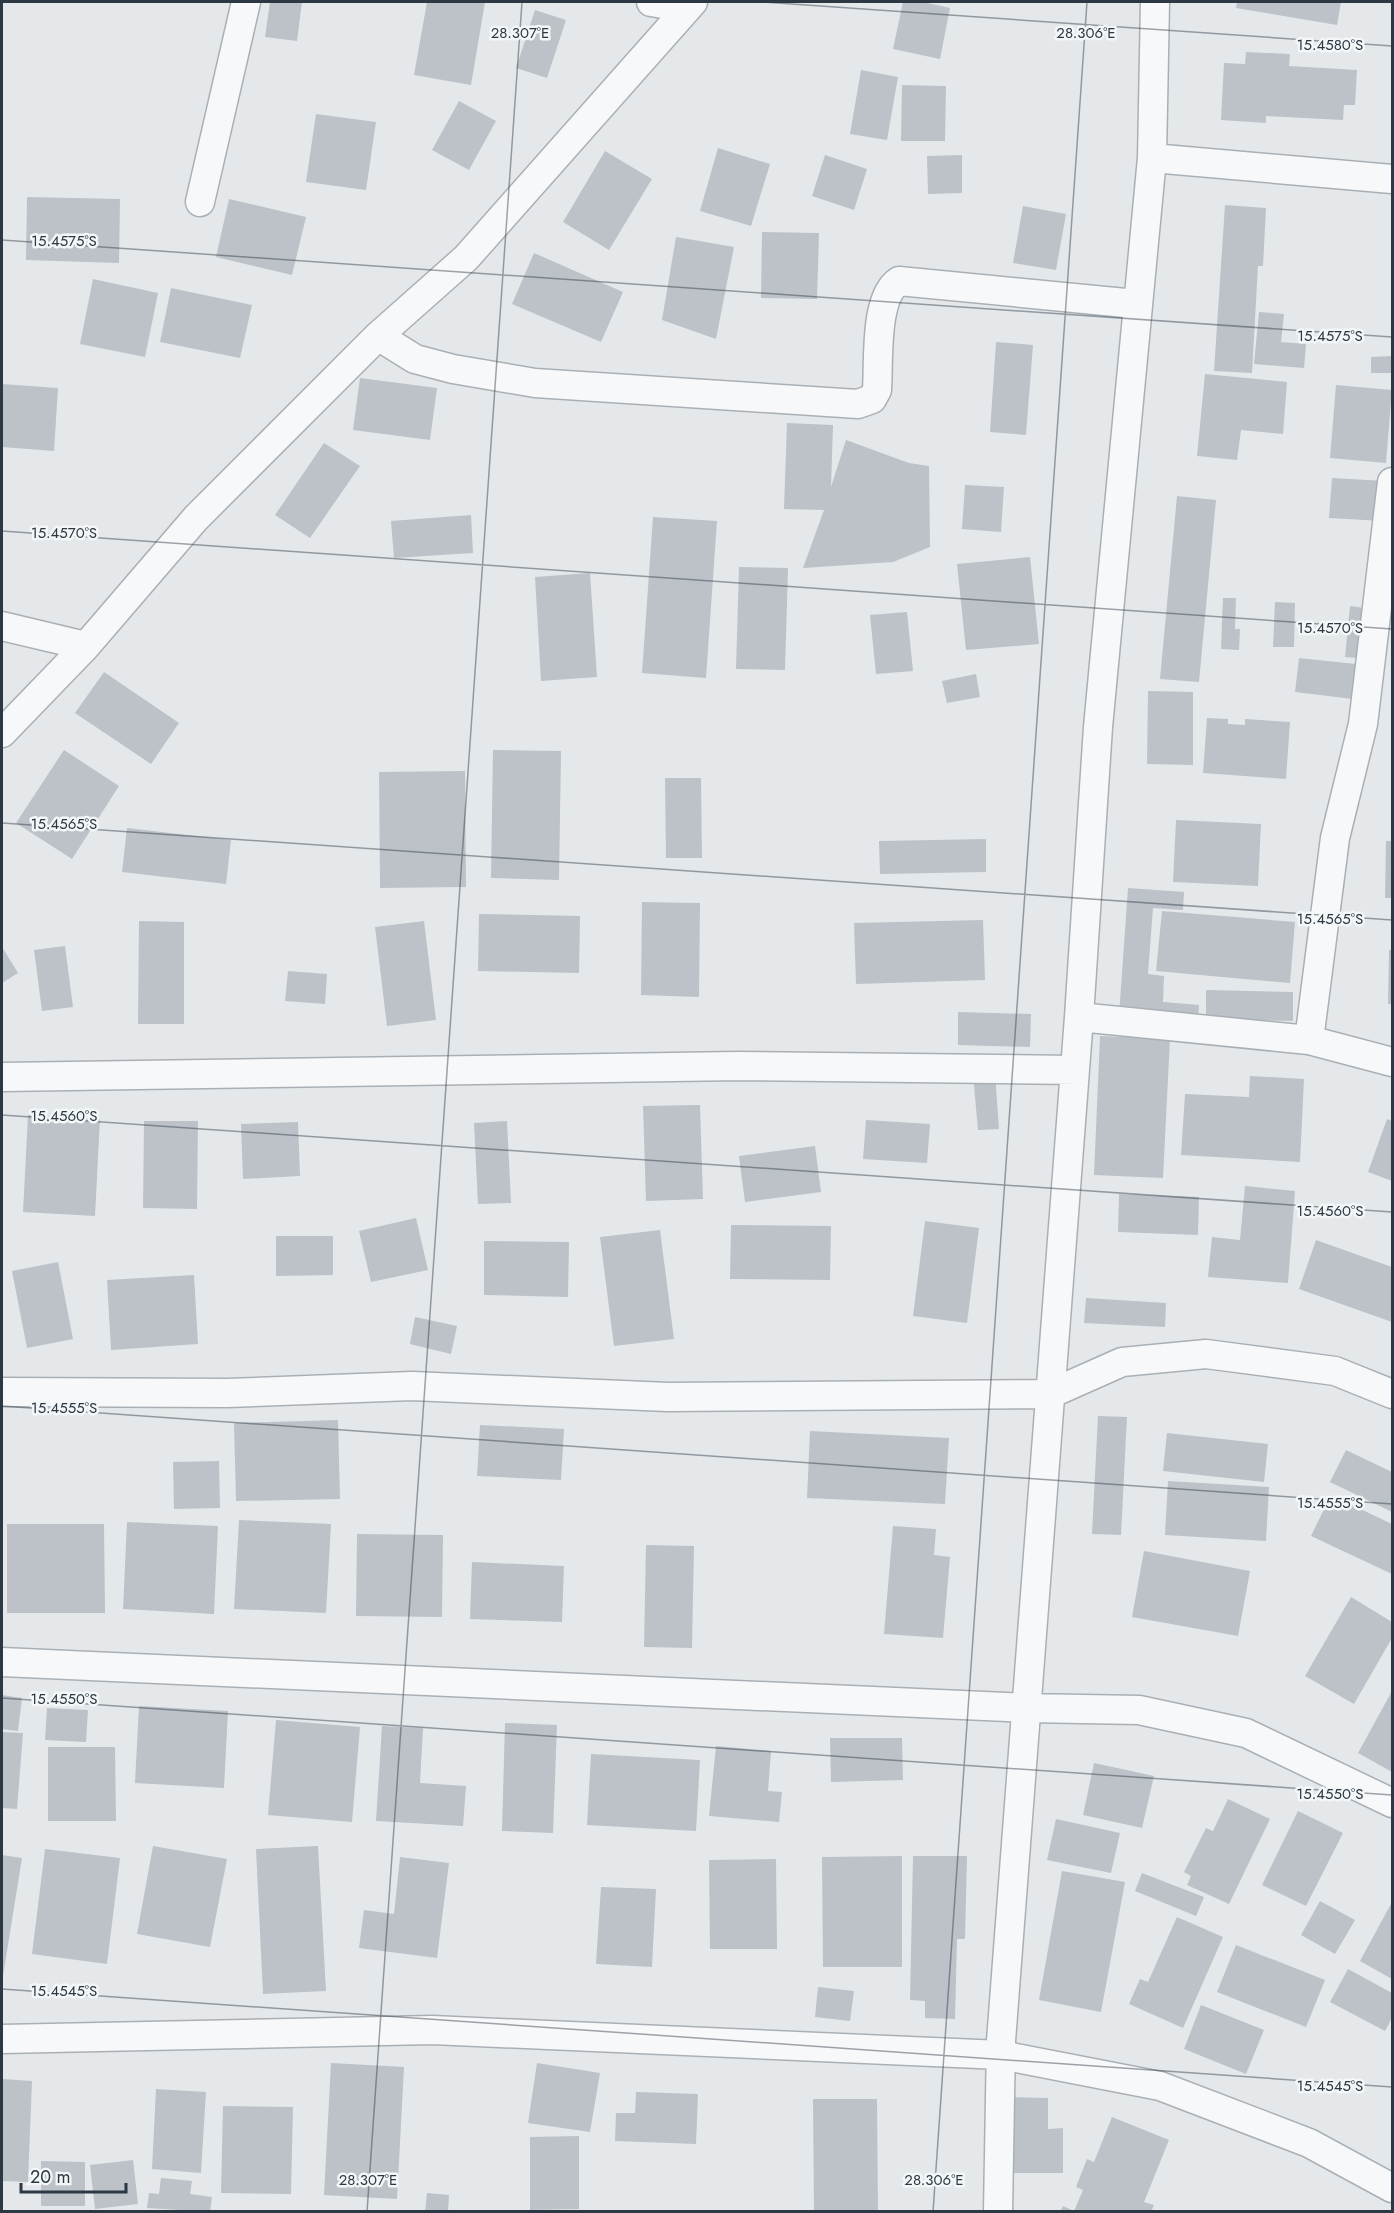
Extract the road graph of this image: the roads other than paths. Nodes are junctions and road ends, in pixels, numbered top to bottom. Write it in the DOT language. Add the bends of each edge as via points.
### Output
graph roads {
  1 [pos="246,2"];
  2 [pos="651,2"];
  3 [pos="1155,2"];
  4 [pos="690,5"];
  5 [pos="1152,158"];
  6 [pos="1392,179"];
  7 [pos="200,202"];
  8 [pos="1136,304"];
  9 [pos="378,336"];
  10 [pos="1392,482"];
  11 [pos="2,626"];
  12 [pos="86,646"];
  13 [pos="2,733"];
  14 [pos="1079,1017"];
  15 [pos="1309,1041"];
  16 [pos="1392,1062"];
  17 [pos="1075,1070"];
  18 [pos="2,1077"];
  19 [pos="2,1392"];
  20 [pos="1050,1394"];
  21 [pos="1392,1394"];
  22 [pos="2,1662"];
  23 [pos="1027,1708"];
  24 [pos="1392,1803"];
  25 [pos="2,2039"];
  26 [pos="1001,2055"];
  27 [pos="1392,2188"];
  28 [pos="998,2211"];
  1 -- 7 [label="street"];
  2 -- 4 [label="street"];
  3 -- 5 [label="street"];
  4 -- 9 [label="street" via="466,258"];
  5 -- 6 [label="street"];
  5 -- 8 [label="street"];
  8 -- 9 [label="street" via="898,281 889,287 883,306 877,390 872,399 858,404 535,383 453,369 415,358"];
  8 -- 14 [label="street" via="1098,727"];
  9 -- 12 [label="street" via="196,518"];
  10 -- 15 [label="street" via="1363,724 1335,838"];
  11 -- 12 [label="street"];
  12 -- 13 [label="street"];
  14 -- 15 [label="street"];
  14 -- 17 [label="street"];
  15 -- 16 [label="street"];
  17 -- 18 [label="street" via="738,1066"];
  17 -- 20 [label="street"];
  19 -- 20 [label="street" via="227,1394 412,1386 668,1397"];
  20 -- 21 [label="street" via="1122,1362 1206,1354 1335,1371"];
  20 -- 23 [label="street"];
  22 -- 23 [label="street"];
  23 -- 24 [label="street" via="1139,1710 1246,1733"];
  23 -- 26 [label="street"];
  25 -- 26 [label="street" via="432,2030"];
  26 -- 27 [label="street" via="1160,2086 1309,2143"];
  26 -- 28 [label="street"];
}
